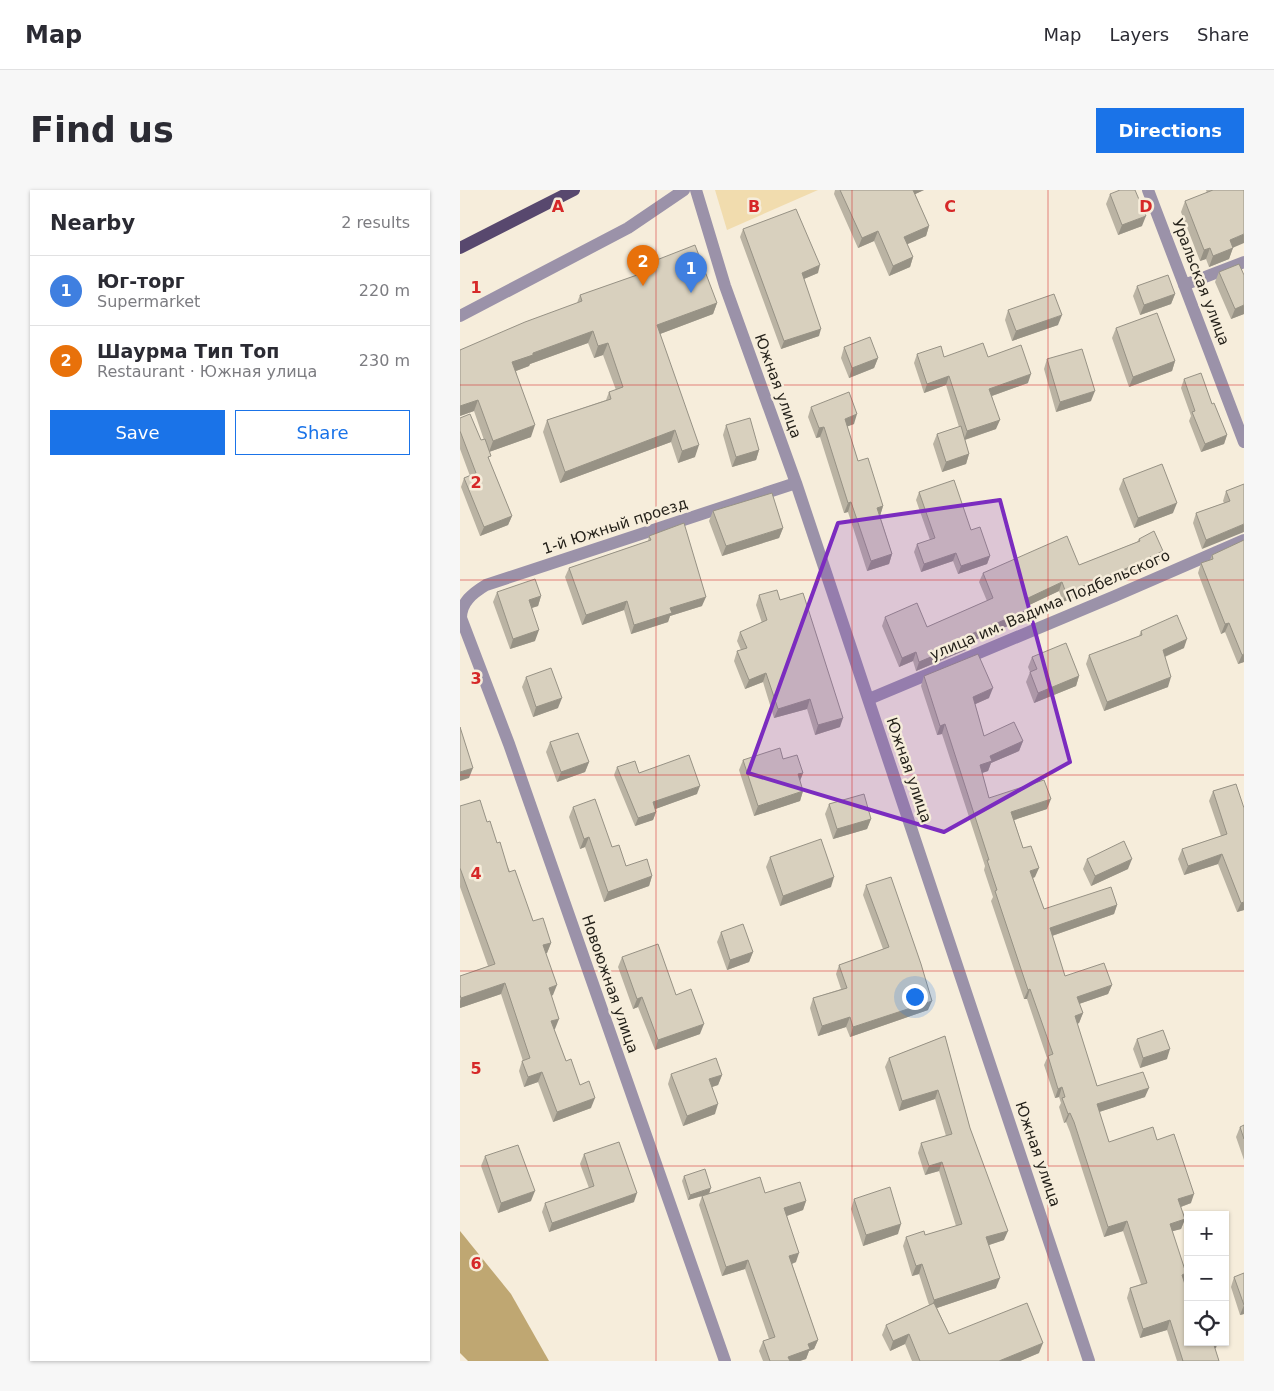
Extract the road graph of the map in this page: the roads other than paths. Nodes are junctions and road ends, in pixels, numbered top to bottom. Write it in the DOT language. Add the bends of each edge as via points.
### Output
graph roads {
  1 [pos="574,190"];
  2 [pos="684,190"];
  3 [pos="696,190"];
  4 [pos="1148,190"];
  5 [pos="460,248"];
  6 [pos="1244,262"];
  7 [pos="1184,285"];
  8 [pos="460,316"];
  9 [pos="1244,442"];
  10 [pos="796,483"];
  11 [pos="1244,540"];
  12 [pos="461,618"];
  13 [pos="868,699"];
  14 [pos="725,1361"];
  15 [pos="1090,1361"];
  1 -- 5 [label="main road"];
  2 -- 8 [label="street" via="628,228"];
  3 -- 10 [label="street, Южная улица" via="725,286"];
  4 -- 7 [label="street, Уральская улица"];
  6 -- 7 [label="street"];
  7 -- 9 [label="street, Уральская улица"];
  10 -- 12 [label="street, 1-й Южный проезд" via="486,585 468,598"];
  10 -- 13 [label="street, Южная улица"];
  11 -- 13 [label="street, улица им. Вадима Подбельского"];
  12 -- 14 [label="street, Новоюжная улица" via="513,754"];
  13 -- 15 [label="street, Южная улица"];
}
